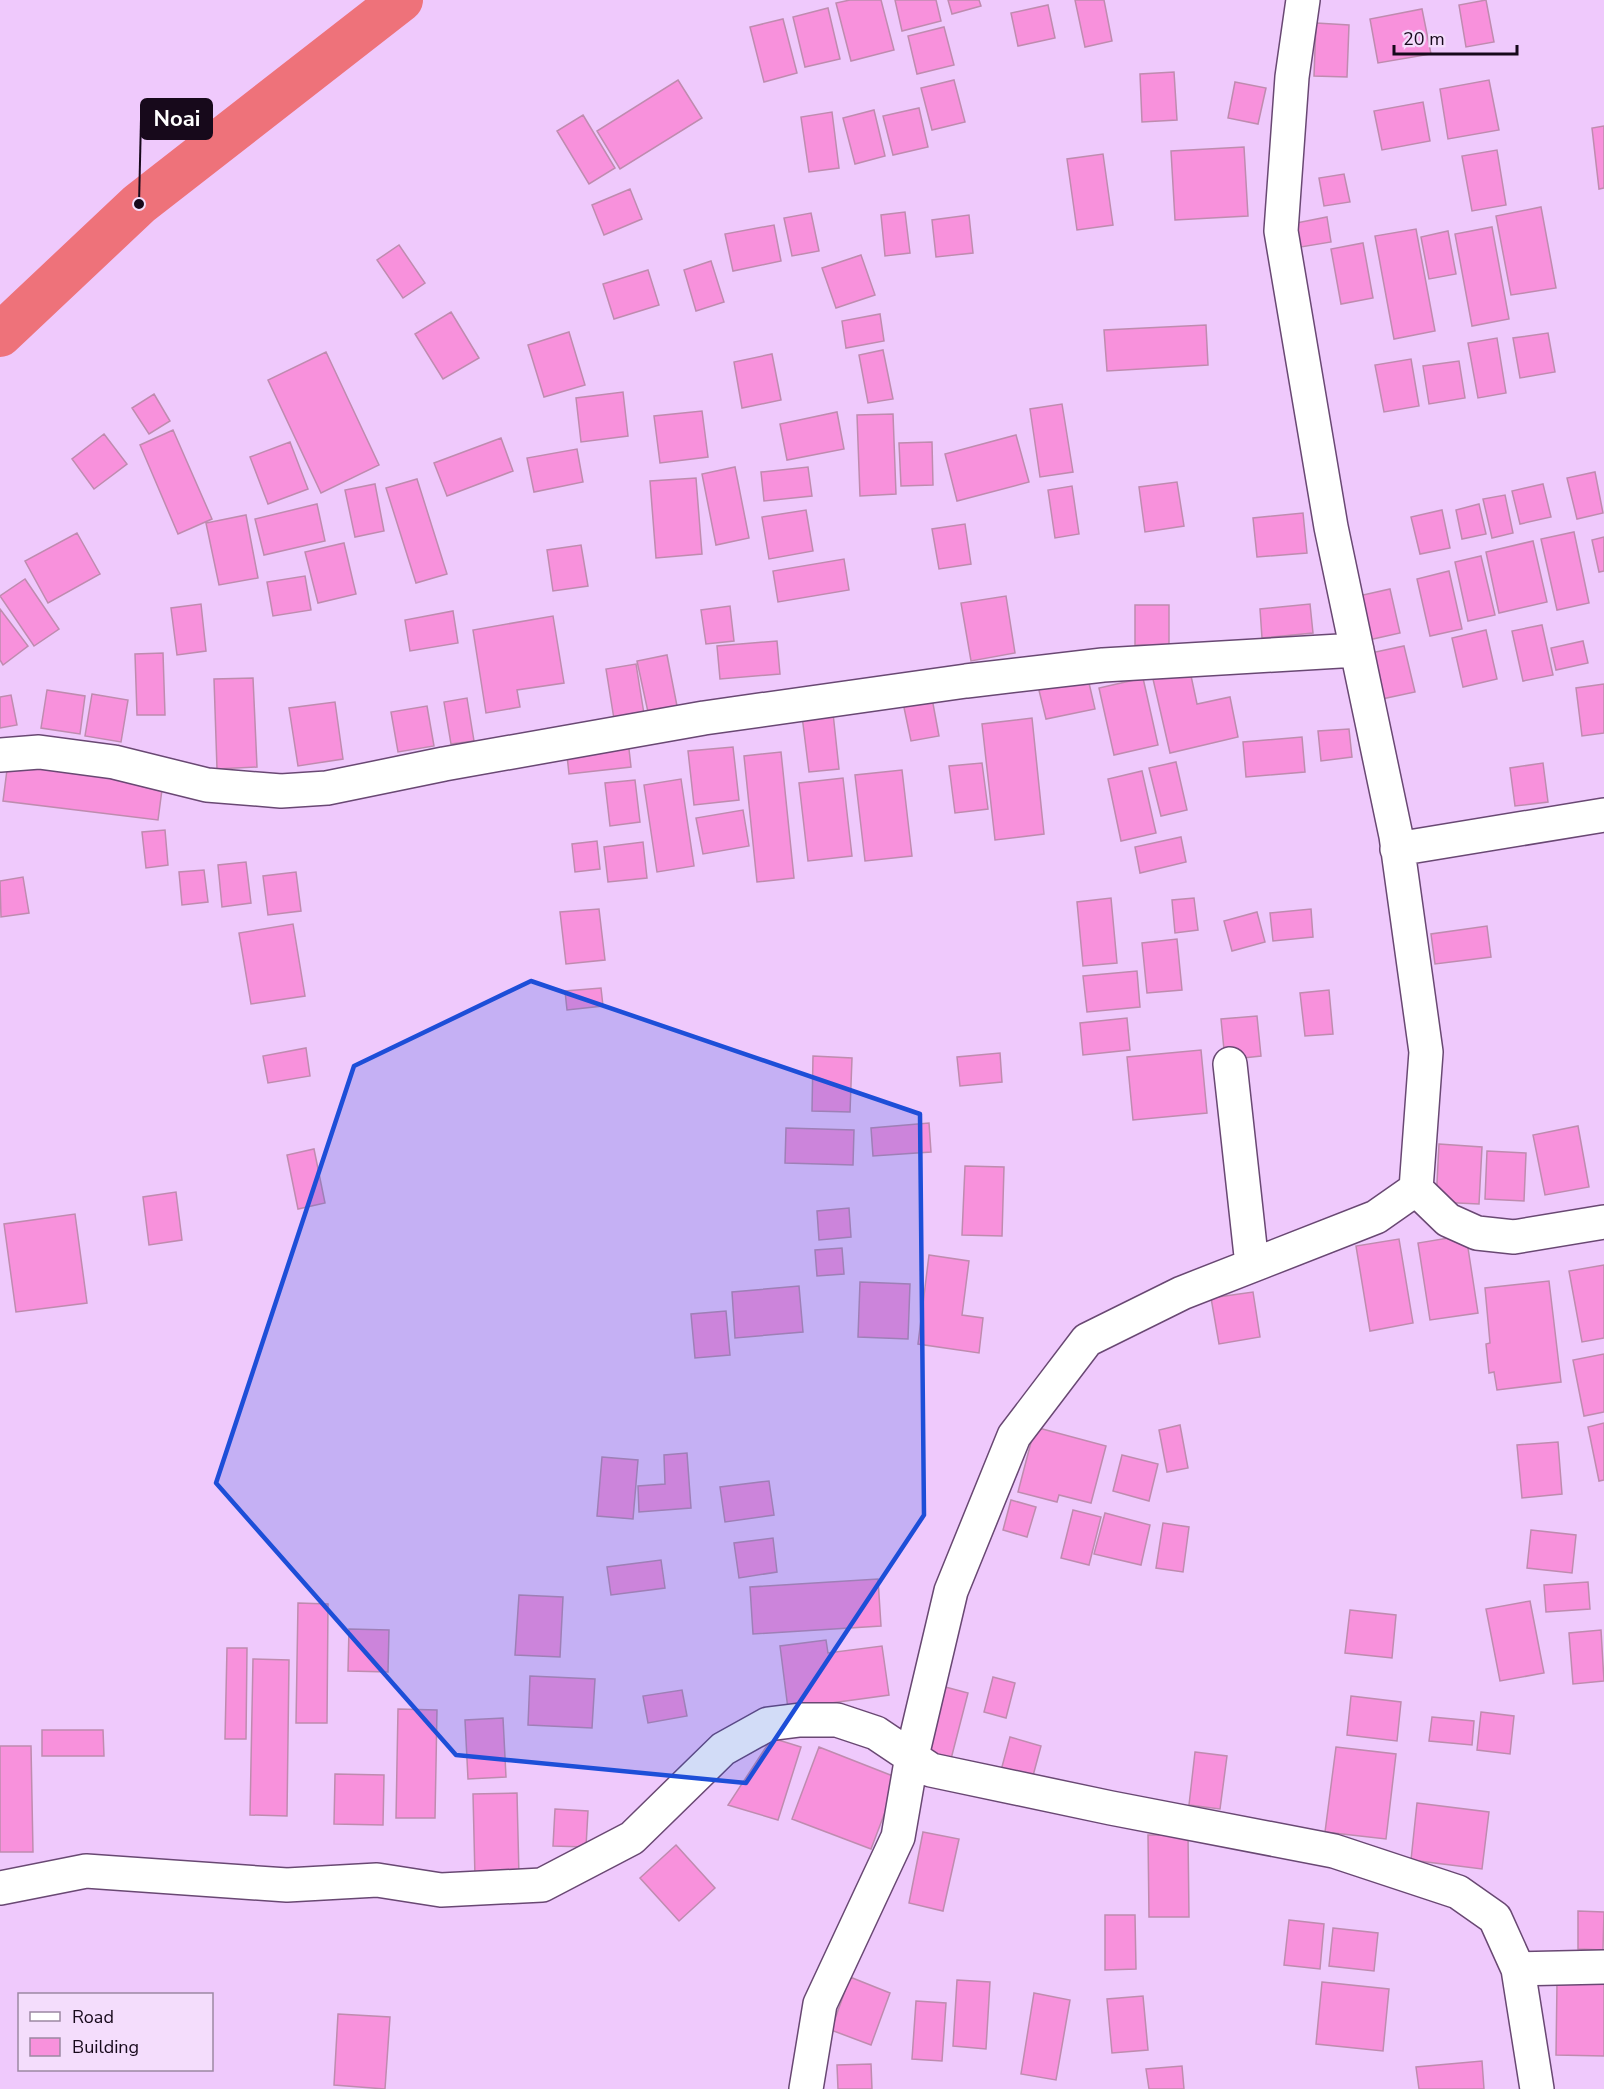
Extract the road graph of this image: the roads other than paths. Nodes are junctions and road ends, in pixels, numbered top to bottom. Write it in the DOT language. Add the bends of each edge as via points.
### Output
graph roads {
  1 [pos="1303,0"];
  2 [pos="1357,650"];
  3 [pos="0,755"];
  4 [pos="1604,815"];
  5 [pos="1397,849"];
  6 [pos="1230,1064"];
  7 [pos="1416,1189"];
  8 [pos="1604,1222"];
  9 [pos="1252,1265"];
  10 [pos="912,1756"];
  11 [pos="0,1888"];
  12 [pos="1604,1967"];
  13 [pos="1518,1969"];
  14 [pos="806,2089"];
  15 [pos="1537,2089"];
  1 -- 2 [label="street" via="1292,77 1281,231 1331,527"];
  2 -- 3 [label="street" via="1103,665 966,681 704,718 327,788 281,791 207,785 114,762 39,752"];
  2 -- 5 [label="street"];
  4 -- 5 [label="street"];
  5 -- 7 [label="street" via="1426,1052"];
  6 -- 9 [label="street"];
  7 -- 8 [label="street" via="1448,1220 1477,1233 1514,1237"];
  7 -- 9 [label="street" via="1376,1217"];
  9 -- 10 [label="street" via="1182,1293 1087,1340 1014,1436 951,1591"];
  10 -- 11 [label="street" via="876,1733 837,1720 768,1724 723,1749 632,1838 542,1885 441,1890 377,1880 287,1885 86,1871"];
  10 -- 13 [label="street" via="931,1770 1334,1851 1458,1892 1494,1918"];
  10 -- 14 [label="street" via="898,1837 820,2004"];
  12 -- 13 [label="street"];
  13 -- 15 [label="street"];
}
